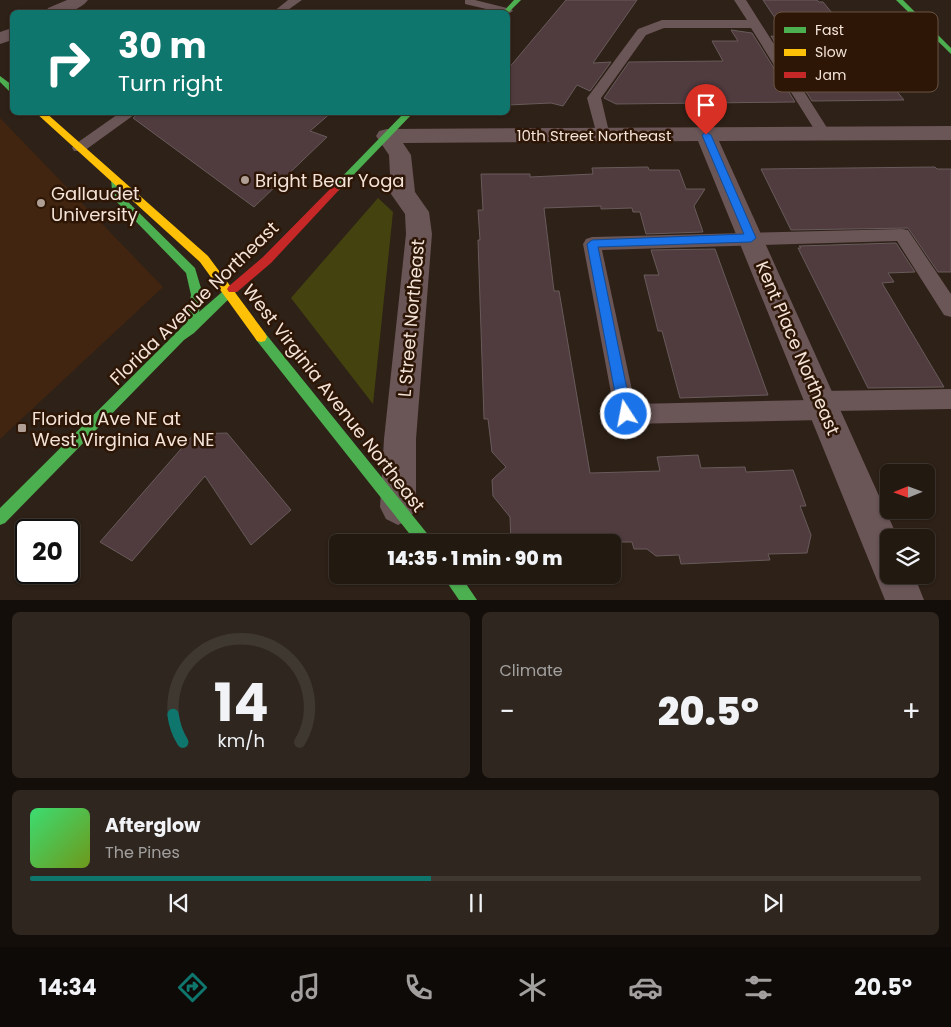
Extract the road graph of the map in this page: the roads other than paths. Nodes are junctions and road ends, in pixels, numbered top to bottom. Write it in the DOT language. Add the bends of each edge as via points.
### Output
graph roads {
  1 [pos="80,0"];
  2 [pos="296,0"];
  3 [pos="518,0"];
  4 [pos="740,0"];
  5 [pos="899,0"];
  6 [pos="470,2"];
  7 [pos="58,10"];
  8 [pos="281,10"];
  9 [pos="499,10"];
  10 [pos="508,10"];
  11 [pos="911,12"];
  12 [pos="755,24"];
  13 [pos="938,39"];
  14 [pos="951,52"];
  15 [pos="774,54"];
  16 [pos="0,78"];
  17 [pos="10,87"];
  18 [pos="798,92"];
  19 [pos="42,115"];
  20 [pos="127,115"];
  21 [pos="407,115"];
  22 [pos="951,133"];
  23 [pos="824,134"];
  24 [pos="706,135"];
  25 [pos="387,136"];
  26 [pos="603,136"];
  27 [pos="80,148"];
  28 [pos="116,180"];
  29 [pos="751,238"];
  30 [pos="230,293"];
  31 [pos="951,309"];
  32 [pos="190,329"];
  33 [pos="951,399"];
  34 [pos="822,405"];
  35 [pos="398,507"];
  36 [pos="0,518"];
  37 [pos="419,534"];
  38 [pos="880,540"];
  39 [pos="457,584"];
  40 [pos="899,584"];
  41 [pos="469,600"];
  42 [pos="905,600"];
  1 -- 7 [label="street"];
  2 -- 8 [label="lane"];
  3 -- 10 [label="main road"];
  4 -- 12 [label="lane"];
  5 -- 11 [label="main road"];
  6 -- 9 [label="lane"];
  12 -- 15 [label="lane"];
  12 -- 26 [label="lane" via="662,24 642,32 594,98"];
  13 -- 14 [label="main road"];
  16 -- 17 [label="main road"];
  18 -- 23 [label="lane"];
  19 -- 27 [label="main road, West Virginia Avenue Northeast"];
  20 -- 27 [label="lane"];
  21 -- 25 [label="main road, Florida Avenue Northeast"];
  22 -- 23 [label="street, 10th Street Northeast"];
  23 -- 24 [label="street, 10th Street Northeast"];
  24 -- 26 [label="street, 10th Street Northeast"];
  24 -- 29 [label="street, Kent Place Northeast"];
  25 -- 26 [label="street, 10th Street Northeast"];
  25 -- 30 [label="main road, Florida Avenue Northeast" via="267,260"];
  25 -- 35 [label="street, L Street Northeast" via="400,155 403,194 417,212 419,234 400,439"];
  27 -- 28 [label="main road, West Virginia Avenue Northeast"];
  28 -- 30 [label="main road, West Virginia Avenue Northeast" via="204,259"];
  28 -- 32 [label="main road" via="116,196 191,271 197,295"];
  29 -- 31 [label="lane" via="902,235"];
  29 -- 34 [label="street, Kent Place Northeast"];
  29 -- 34 [label="lane" via="592,244 626,414"];
  30 -- 32 [label="main road, Florida Avenue Northeast"];
  30 -- 35 [label="main road, West Virginia Avenue Northeast" via="249,322"];
  32 -- 36 [label="main road, Florida Avenue Northeast"];
  33 -- 34 [label="lane"];
  34 -- 38 [label="street, Kent Place Northeast"];
  35 -- 37 [label="main road, West Virginia Avenue Northeast"];
  39 -- 41 [label="main road"];
  40 -- 42 [label="street"];
}
